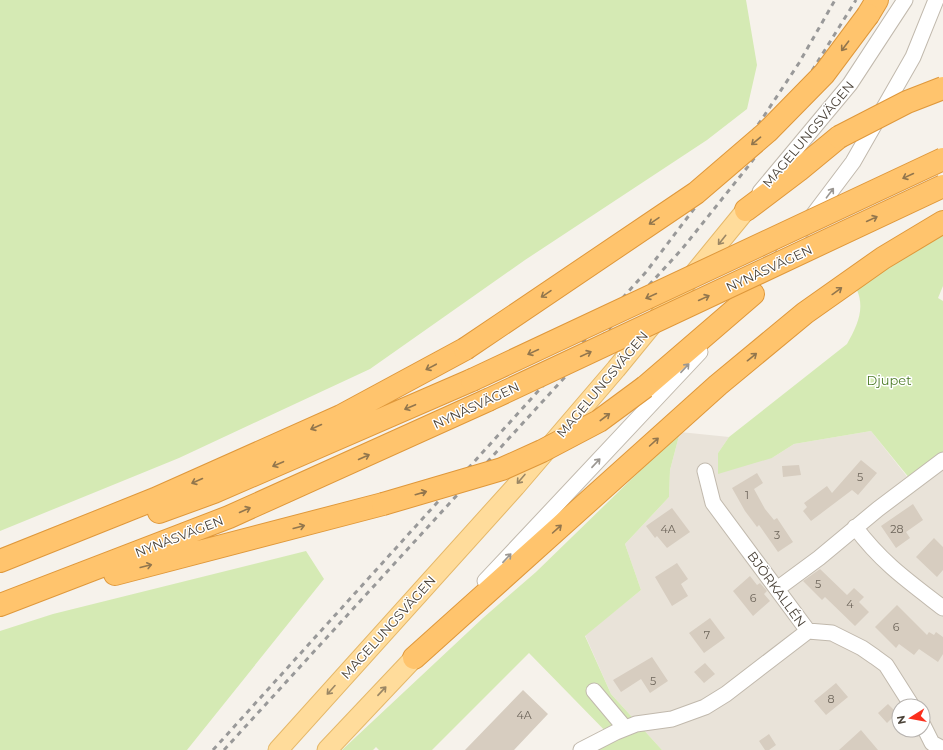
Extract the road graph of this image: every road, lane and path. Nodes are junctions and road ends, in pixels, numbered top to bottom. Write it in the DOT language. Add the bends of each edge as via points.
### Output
graph roads {
  1 [pos="905,0"];
  2 [pos="936,0"];
  3 [pos="872,8"];
  4 [pos="943,88"];
  5 [pos="943,159"];
  6 [pos="943,186"];
  7 [pos="746,210"];
  8 [pos="943,222"];
  9 [pos="753,294"];
  10 [pos="943,460"];
  11 [pos="705,471"];
  12 [pos="855,527"];
  13 [pos="0,561"];
  14 [pos="0,570"];
  15 [pos="777,589"];
  16 [pos="0,606"];
  17 [pos="943,608"];
  18 [pos="808,631"];
  19 [pos="414,658"];
  20 [pos="594,691"];
  21 [pos="907,698"];
  22 [pos="625,728"];
  23 [pos="930,738"];
  24 [pos="278,750"];
  25 [pos="327,750"];
  26 [pos="580,750"];
  27 [pos="943,750"];
  1 -- 7 [label="street, MAGELUNGSVÄGEN" via="850,84"];
  9 -- 2 [label="street, one-way" via="853,162 913,57"];
  3 -- 13 [label="highway, one-way, bridge" via="824,74 767,132 696,193 465,349 341,416 155,499"];
  4 -- 7 [label="highway, bridge" via="907,102 840,137"];
  5 -- 14 [label="highway, NYNÄSVÄGEN, one-way, bridge" via="472,380 214,492"];
  16 -- 6 [label="highway, NYNÄSVÄGEN, one-way, bridge" via="229,517 488,400"];
  7 -- 24 [label="main road, MAGELUNGSVÄGEN, one-way" via="616,370"];
  19 -- 8 [label="highway, one-way" via="718,385 805,313 883,258"];
  16 -- 9 [label="highway, one-way, bridge" via="383,504 508,466 599,421 645,387"];
  19 -- 9 [label="street, one-way"];
  10 -- 12 [label="street"];
  11 -- 15 [label="street, BJÖRKALLÉN" via="713,503"];
  12 -- 15 [label="street"];
  12 -- 17 [label="street" via="872,549 912,586"];
  15 -- 18 [label="street, BJÖRKALLÉN"];
  18 -- 21 [label="street, BJÖRKALLÉN" via="832,633 875,657 886,665"];
  18 -- 22 [label="street" via="726,694 705,707 672,719"];
  25 -- 19 [label="main road, one-way"];
  20 -- 22 [label="street"];
  22 -- 26 [label="street"];
  23 -- 27 [label="street" via="932,743"];
}
